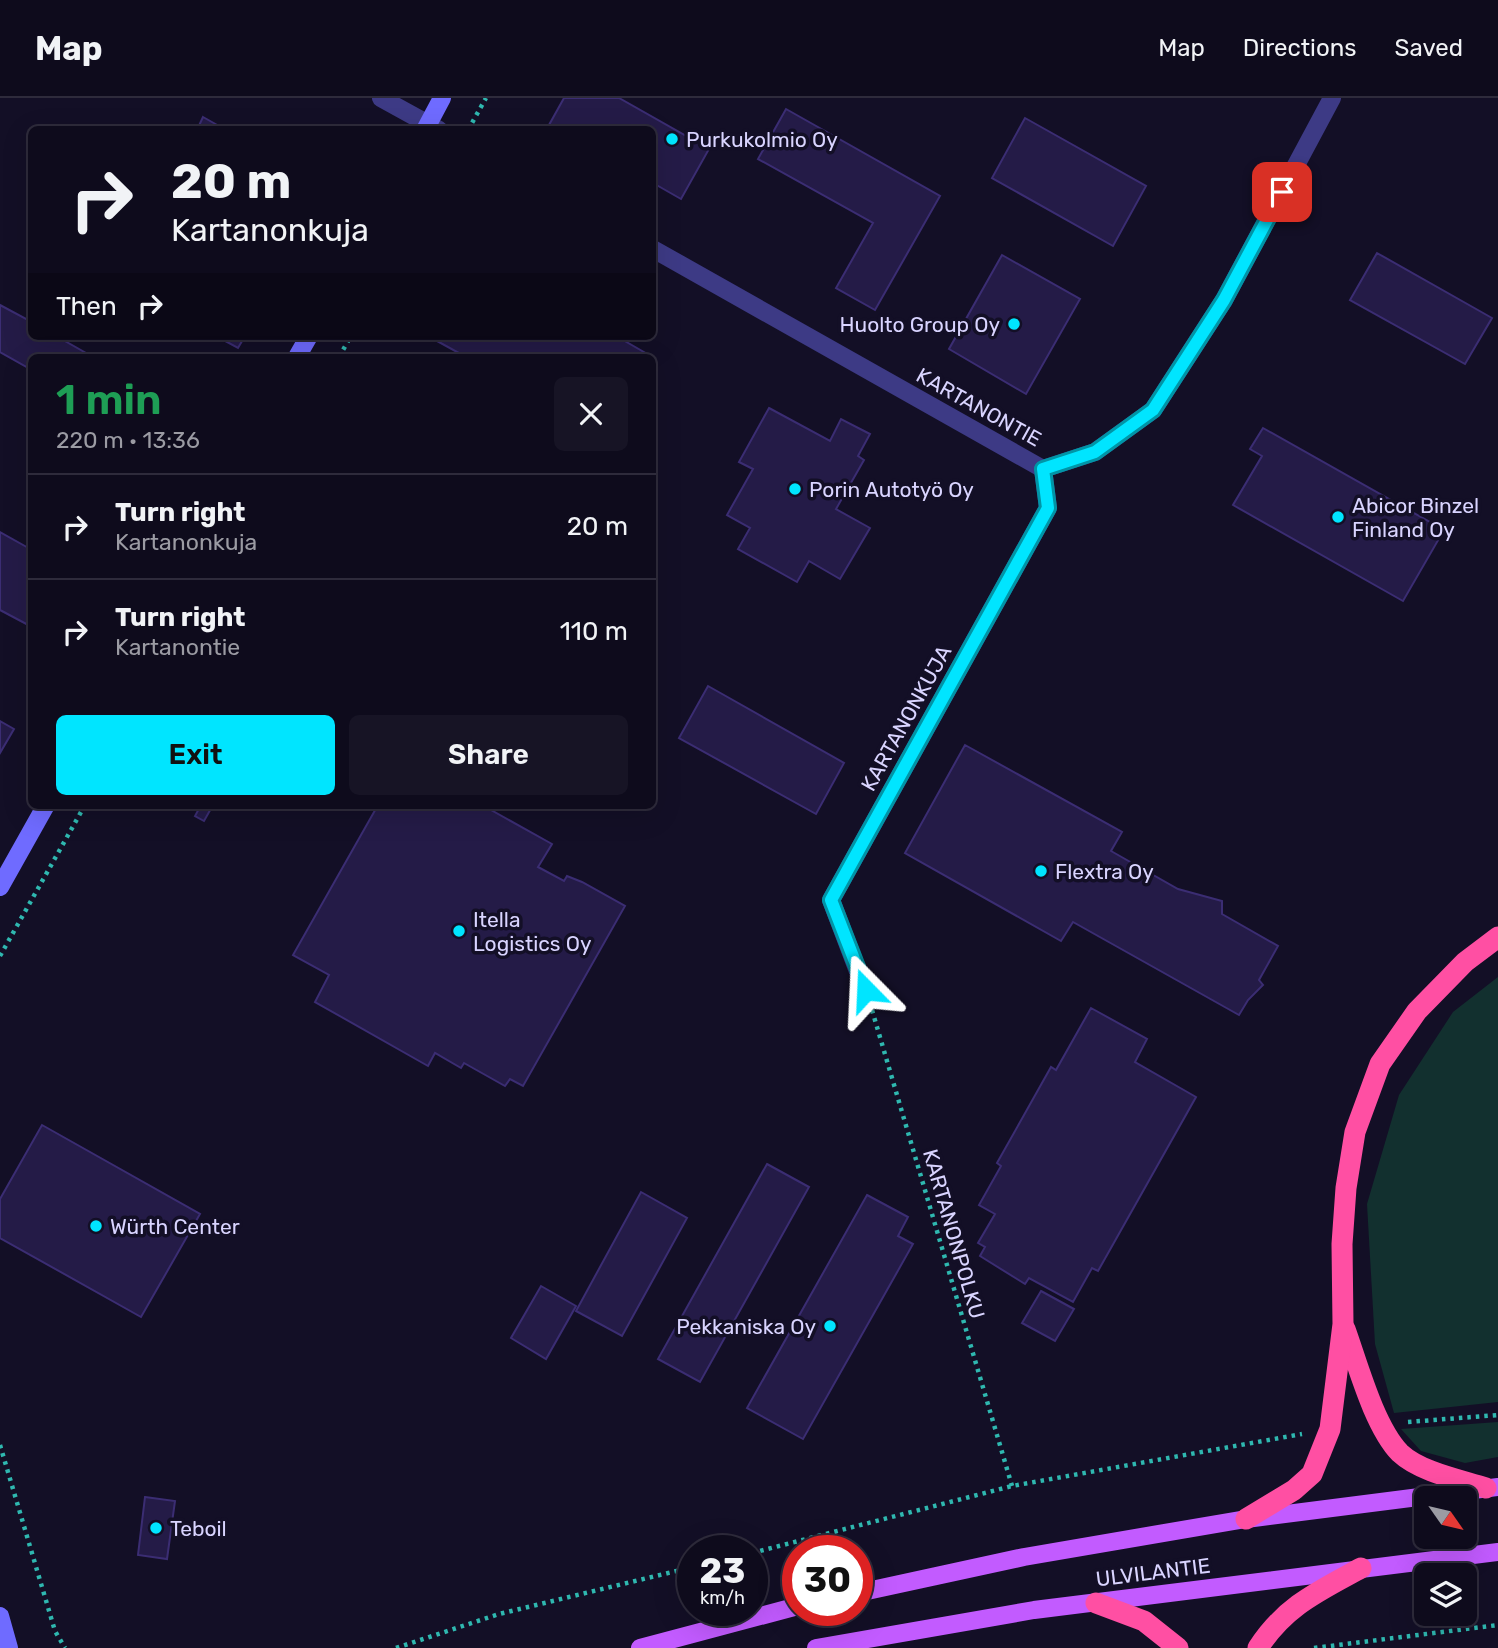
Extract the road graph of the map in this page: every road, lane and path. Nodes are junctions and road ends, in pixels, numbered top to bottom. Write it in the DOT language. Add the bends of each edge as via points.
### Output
graph roads {
  1 [pos="381,98"];
  2 [pos="442,98"];
  3 [pos="486,98"];
  4 [pos="1332,98"];
  5 [pos="428,126"];
  6 [pos="432,126"];
  7 [pos="470,126"];
  8 [pos="656,251"];
  9 [pos="1043,469"];
  10 [pos="44,809"];
  11 [pos="83,809"];
  12 [pos="0,887"];
  13 [pos="1498,937"];
  14 [pos="0,956"];
  15 [pos="866,990"];
  16 [pos="1343,1324"];
  17 [pos="1498,1415"];
  18 [pos="1380,1424"];
  19 [pos="1330,1429"];
  20 [pos="0,1445"];
  21 [pos="1012,1486"];
  22 [pos="1492,1488"];
  23 [pos="1246,1519"];
  24 [pos="768,1549"];
  25 [pos="1498,1552"];
  26 [pos="1361,1568"];
  27 [pos="677,1571"];
  28 [pos="873,1590"];
  29 [pos="1096,1603"];
  30 [pos="782,1610"];
  31 [pos="0,1616"];
  32 [pos="1498,1625"];
  33 [pos="9,1648"];
  34 [pos="65,1648"];
  35 [pos="396,1648"];
  36 [pos="640,1648"];
  37 [pos="816,1648"];
  38 [pos="1178,1648"];
  39 [pos="1258,1648"];
  40 [pos="1314,1648"];
  1 -- 5 [label="street"];
  2 -- 6 [label="street"];
  3 -- 7 [label="path"];
  4 -- 9 [label="street, KARTANONTIE" via="1224,300 1153,410 1095,452"];
  8 -- 9 [label="street, KARTANONTIE"];
  9 -- 15 [label="street, KARTANONKUJA" via="1048,508 831,900"];
  10 -- 12 [label="street"];
  11 -- 14 [label="path"];
  13 -- 16 [label="highway" via="1465,962 1417,1011 1380,1064 1355,1132 1346,1188"];
  15 -- 21 [label="path, KARTANONPOLKU"];
  16 -- 18 [label="highway"];
  16 -- 19 [label="highway"];
  17 -- 18 [label="path"];
  18 -- 22 [label="highway" via="1401,1454 1429,1470"];
  19 -- 21 [label="path"];
  19 -- 23 [label="highway" via="1312,1474"];
  20 -- 34 [label="path" via="55,1631"];
  21 -- 24 [label="path"];
  22 -- 23 [label="main road, ULVILANTIE"];
  23 -- 28 [label="main road, ULVILANTIE"];
  25 -- 26 [label="main road, ULVILANTIE"];
  26 -- 29 [label="main road, ULVILANTIE"];
  26 -- 39 [label="highway" via="1302,1601 1272,1626"];
  27 -- 35 [label="path" via="499,1614"];
  29 -- 37 [label="main road, ULVILANTIE"];
  29 -- 38 [label="highway" via="1144,1620"];
  30 -- 36 [label="main road"];
  31 -- 33 [label="street"];
  32 -- 40 [label="path"];
}
